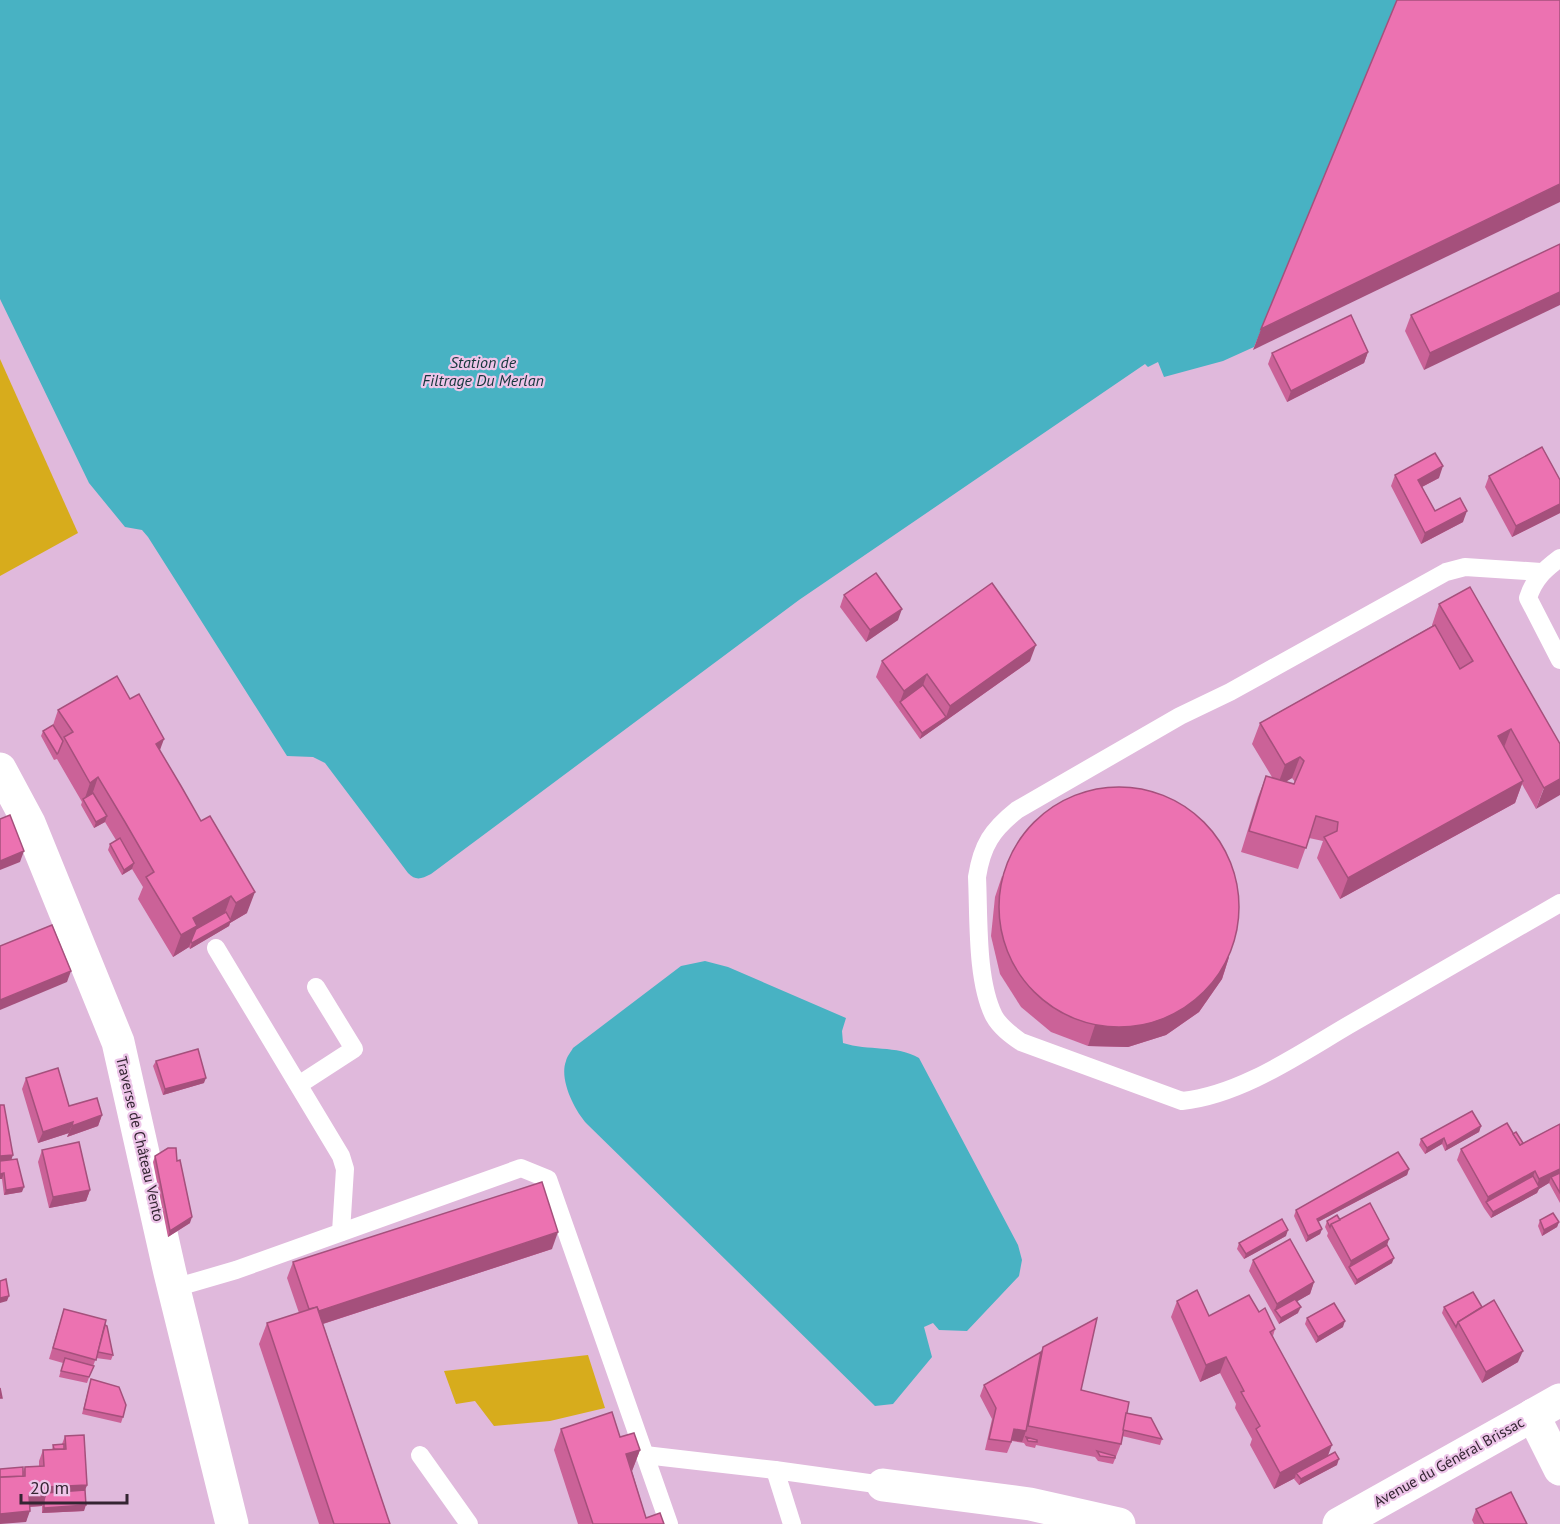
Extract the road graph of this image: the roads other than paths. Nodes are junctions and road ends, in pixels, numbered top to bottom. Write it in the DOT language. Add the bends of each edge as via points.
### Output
graph roads {
  1 [pos="1560,558"];
  2 [pos="1540,572"];
  3 [pos="1560,660"];
  4 [pos="0,769"];
  5 [pos="1560,903"];
  6 [pos="216,948"];
  7 [pos="316,987"];
  8 [pos="300,1084"];
  9 [pos="342,1232"];
  10 [pos="174,1288"];
  11 [pos="1546,1407"];
  12 [pos="420,1455"];
  13 [pos="645,1455"];
  14 [pos="1560,1469"];
  15 [pos="776,1470"];
  16 [pos="883,1485"];
  17 [pos="232,1524"];
  18 [pos="468,1524"];
  19 [pos="669,1524"];
  20 [pos="792,1524"];
  21 [pos="1119,1524"];
  22 [pos="1339,1524"];
  1 -- 2 [label="lane"];
  2 -- 3 [label="lane" via="1528,598"];
  2 -- 5 [label="lane" via="1465,567 1446,572 1180,716 1017,810 989,837 980,859 984,990 995,1018 1021,1042 1182,1101 1201,1099 1228,1091 1277,1066"];
  4 -- 10 [label="street, Traverse de Château Vento" via="28,823 118,1042"];
  6 -- 8 [label="lane"];
  7 -- 8 [label="lane" via="354,1049"];
  8 -- 9 [label="lane" via="342,1156"];
  9 -- 10 [label="lane"];
  9 -- 13 [label="lane" via="521,1168 548,1179"];
  10 -- 17 [label="street, Traverse de Château Vento"];
  11 -- 14 [label="street"];
  11 -- 22 [label="street, Avenue du Général Brissac"];
  12 -- 18 [label="lane"];
  13 -- 15 [label="lane"];
  13 -- 19 [label="lane"];
  15 -- 16 [label="lane"];
  15 -- 20 [label="lane"];
  16 -- 21 [label="street" via="1030,1504"];
}
